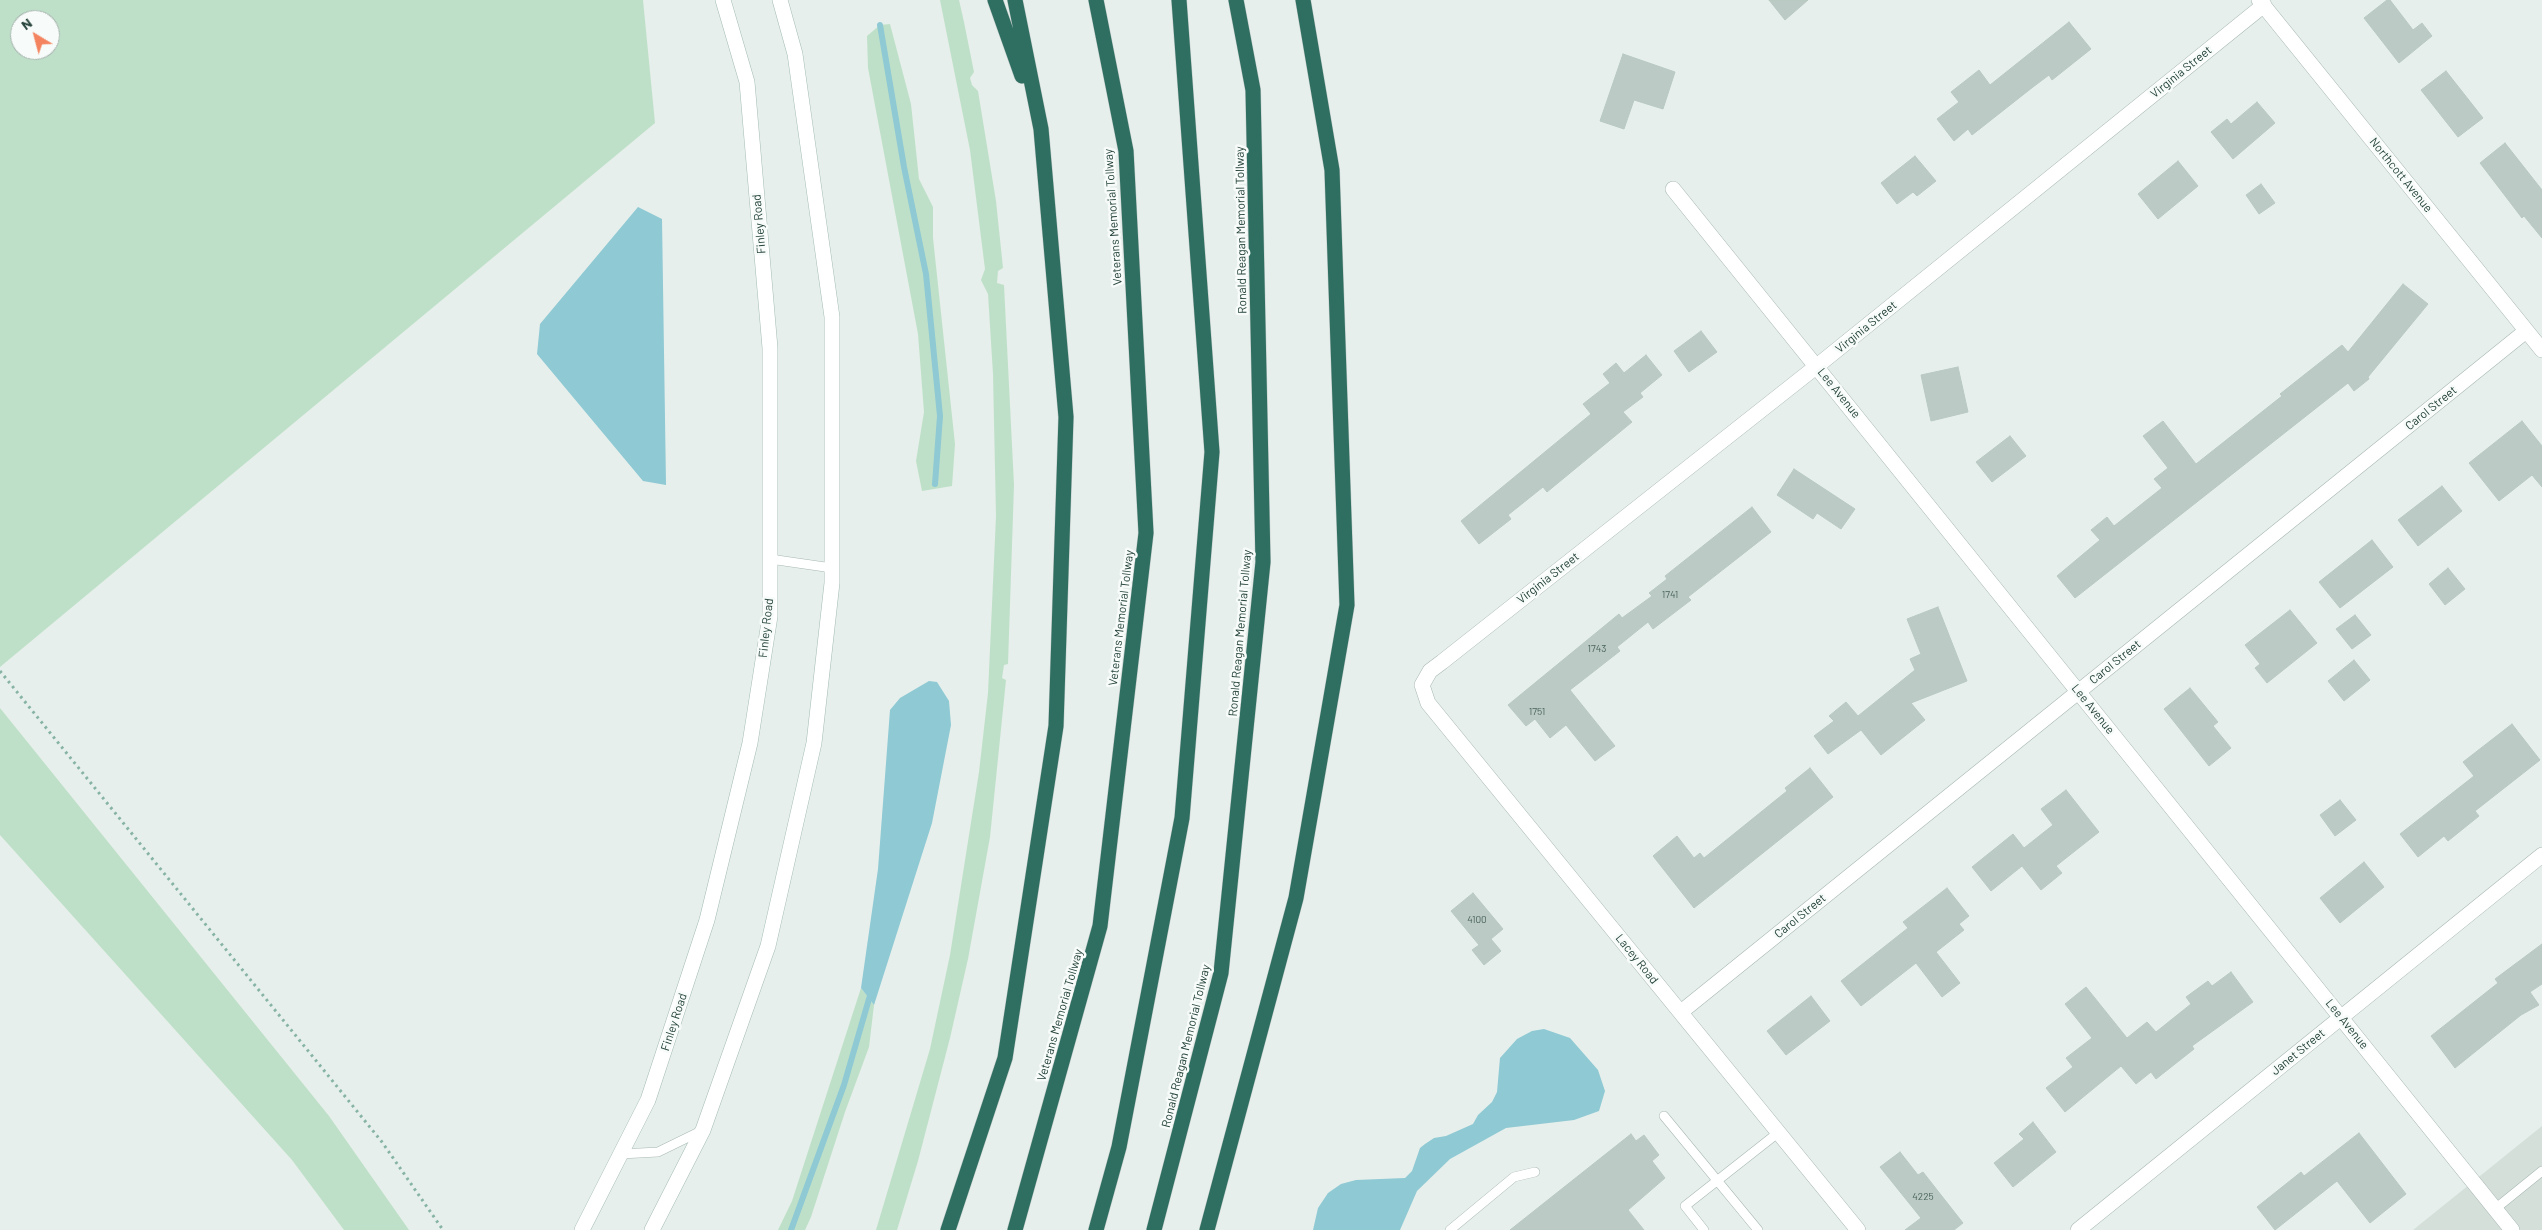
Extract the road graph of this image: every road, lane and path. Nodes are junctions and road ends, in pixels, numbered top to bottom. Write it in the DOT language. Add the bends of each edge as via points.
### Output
graph roads {
  1 [pos="723,0"];
  2 [pos="780,0"];
  3 [pos="995,0"];
  4 [pos="1015,0"];
  5 [pos="1096,0"];
  6 [pos="1179,0"];
  7 [pos="1236,0"];
  8 [pos="1303,0"];
  9 [pos="2261,3"];
  10 [pos="1041,129"];
  11 [pos="1673,188"];
  12 [pos="2526,331"];
  13 [pos="2542,350"];
  14 [pos="1817,366"];
  15 [pos="770,559"];
  16 [pos="832,568"];
  17 [pos="0,671"];
  18 [pos="1422,685"];
  19 [pos="2079,691"];
  20 [pos="2542,855"];
  21 [pos="1682,1012"];
  22 [pos="2342,1017"];
  23 [pos="1664,1116"];
  24 [pos="703,1130"];
  25 [pos="1779,1132"];
  26 [pos="621,1154"];
  27 [pos="2542,1171"];
  28 [pos="1535,1172"];
  29 [pos="1717,1180"];
  30 [pos="2495,1209"];
  31 [pos="443,1230"];
  32 [pos="582,1230"];
  33 [pos="652,1230"];
  34 [pos="948,1230"];
  35 [pos="1015,1230"];
  36 [pos="1096,1230"];
  37 [pos="1154,1230"];
  38 [pos="1207,1230"];
  39 [pos="1450,1230"];
  40 [pos="1704,1230"];
  41 [pos="1758,1230"];
  42 [pos="1858,1230"];
  43 [pos="2078,1230"];
  44 [pos="2512,1230"];
  1 -- 15 [label="street, Finley Road" via="747,82 770,348"];
  2 -- 16 [label="street" via="795,54 832,317"];
  3 -- 10 [label="highway"];
  4 -- 10 [label="highway"];
  5 -- 35 [label="highway, Veterans Memorial Tollway" via="1126,151 1146,533 1100,926"];
  6 -- 36 [label="highway" via="1212,452 1182,818 1119,1147"];
  7 -- 37 [label="highway, Ronald Reagan Memorial Tollway" via="1253,90 1264,562 1221,973"];
  8 -- 38 [label="highway" via="1332,170 1347,605 1296,898"];
  9 -- 12 [label="street, Northcott Avenue"];
  9 -- 14 [label="street, Virginia Street"];
  10 -- 34 [label="highway" via="1066,417 1056,726 1005,1058"];
  11 -- 14 [label="street, Lee Avenue"];
  12 -- 13 [label="street, Northcott Avenue"];
  12 -- 19 [label="street, Carol Street"];
  14 -- 18 [label="street, Virginia Street" via="1430,671"];
  14 -- 19 [label="street, Lee Avenue"];
  15 -- 16 [label="lane"];
  15 -- 26 [label="street, Finley Road" via="770,616 750,743 707,920 648,1100"];
  16 -- 24 [label="street" via="814,743 768,946"];
  17 -- 31 [label="path" via="382,1142"];
  18 -- 21 [label="street, Lacey Road" via="1428,703"];
  19 -- 21 [label="street, Carol Street"];
  19 -- 22 [label="street, Lee Avenue"];
  20 -- 22 [label="street, Janet Street"];
  21 -- 25 [label="street, Lacey Road"];
  22 -- 30 [label="street, Lee Avenue"];
  22 -- 43 [label="street, Janet Street"];
  23 -- 29 [label="lane"];
  24 -- 26 [label="lane" via="658,1152"];
  24 -- 33 [label="street"];
  25 -- 29 [label="lane"];
  25 -- 42 [label="street, Lacey Road"];
  26 -- 32 [label="street, Finley Road"];
  27 -- 30 [label="lane"];
  28 -- 39 [label="lane" via="1514,1177"];
  29 -- 40 [label="lane" via="1685,1206"];
  29 -- 41 [label="lane"];
  30 -- 44 [label="street, Lee Avenue"];
}
